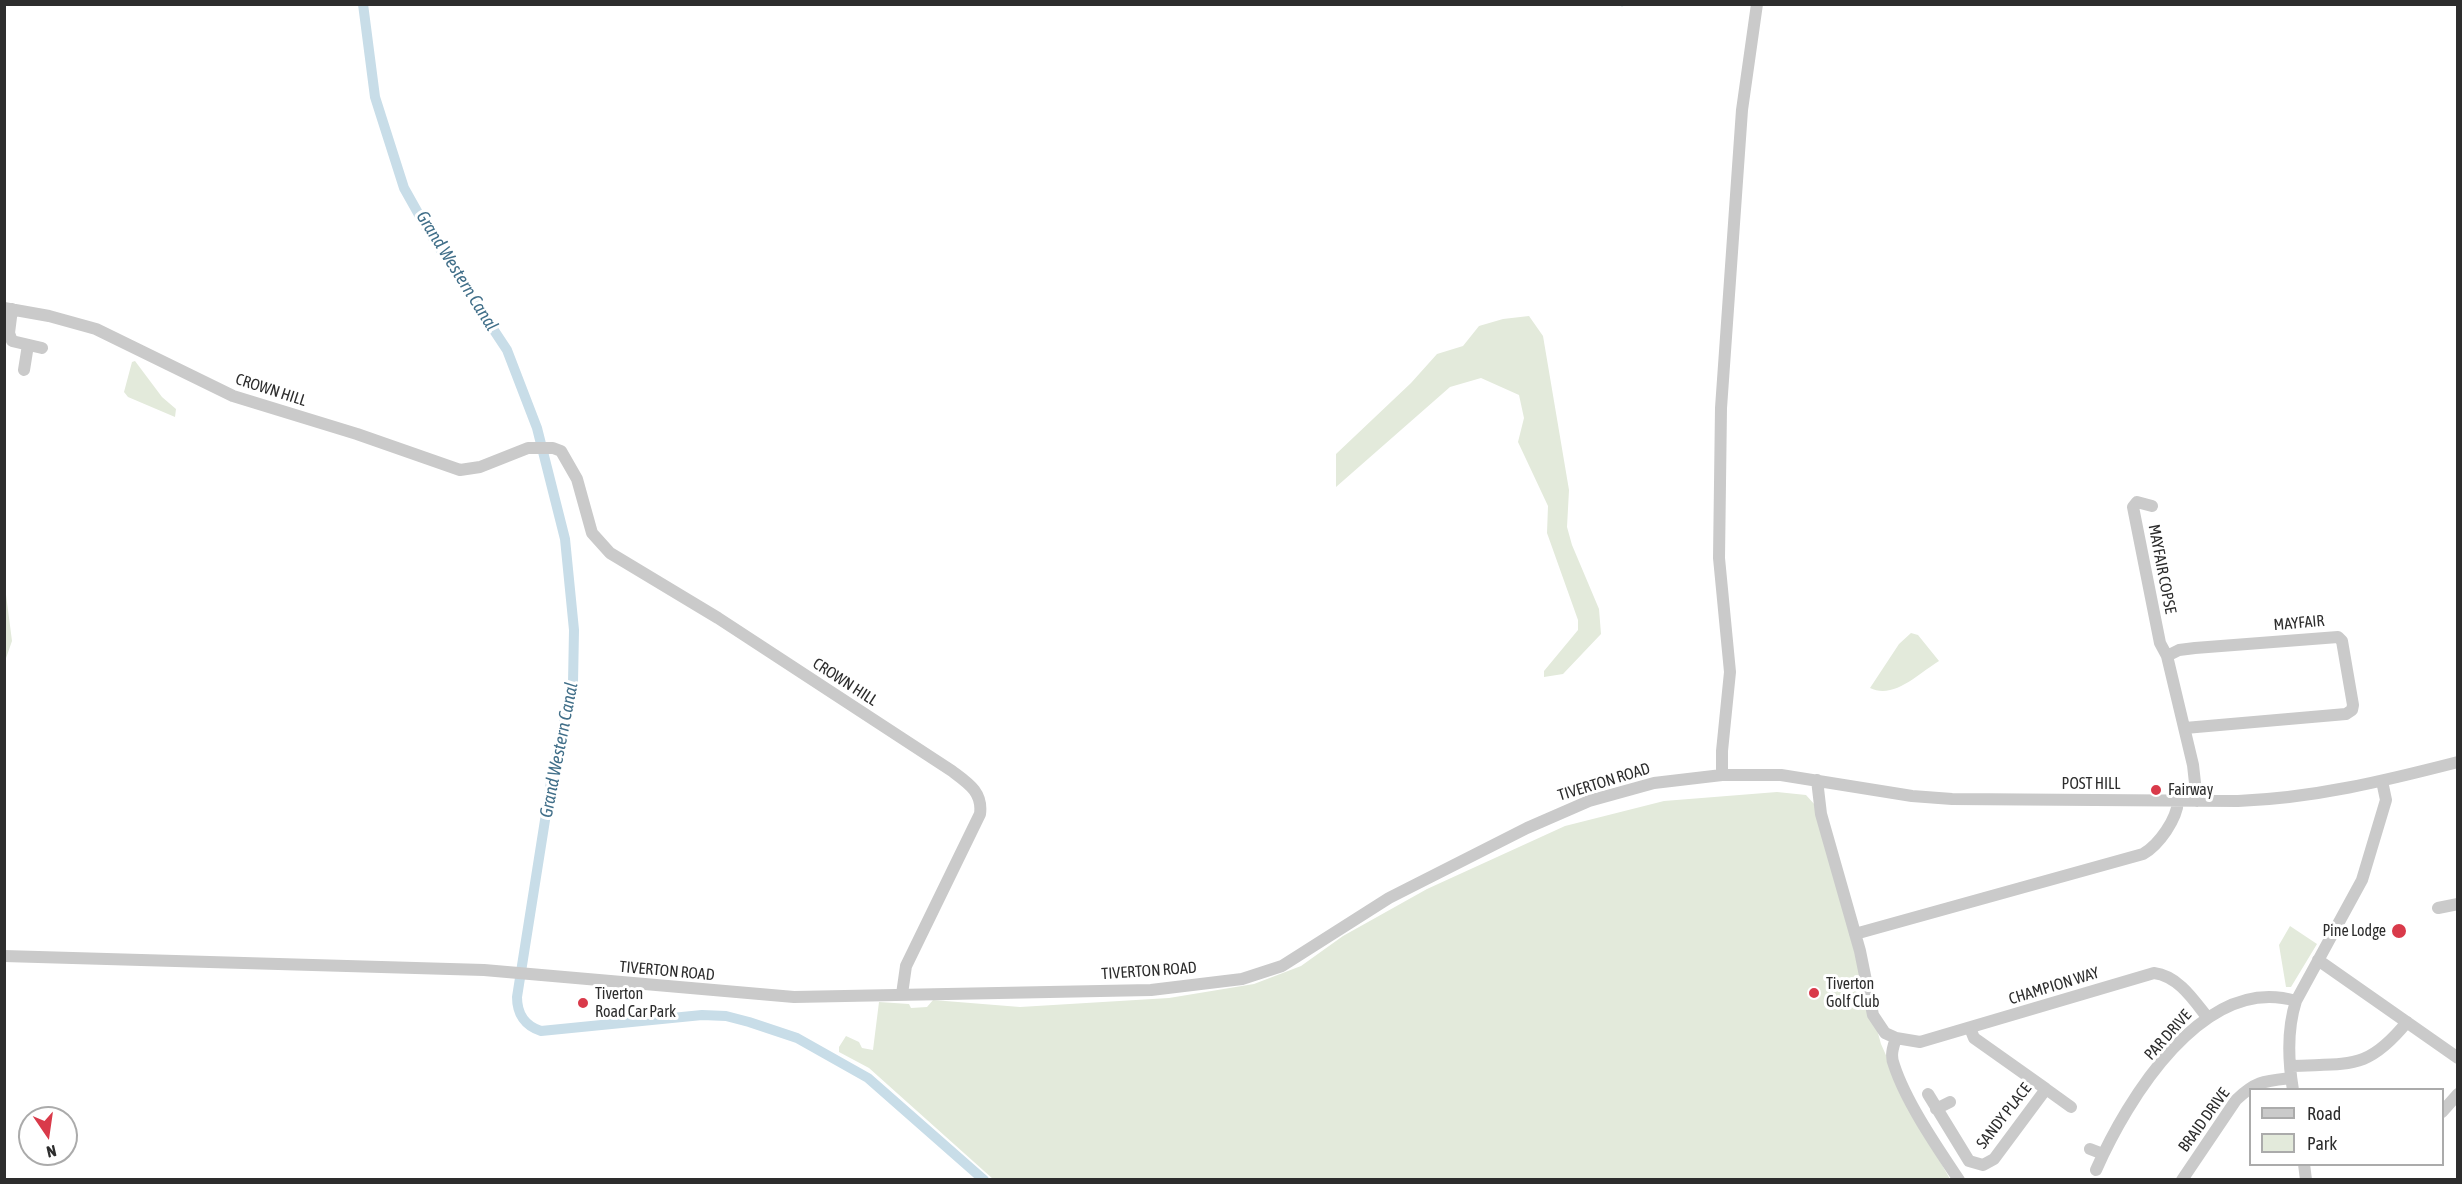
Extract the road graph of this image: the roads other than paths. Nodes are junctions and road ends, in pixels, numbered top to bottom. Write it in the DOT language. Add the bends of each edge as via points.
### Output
graph roads {
  1 [pos="1757,4"];
  2 [pos="8,309"];
  3 [pos="28,345"];
  4 [pos="42,348"];
  5 [pos="24,370"];
  6 [pos="2152,506"];
  7 [pos="2167,656"];
  8 [pos="2185,728"];
  9 [pos="2457,762"];
  10 [pos="1722,774"];
  11 [pos="1817,780"];
  12 [pos="2382,781"];
  13 [pos="2178,801"];
  14 [pos="2197,801"];
  15 [pos="2456,901"];
  16 [pos="2438,908"];
  17 [pos="1855,934"];
  18 [pos="4,956"];
  19 [pos="2318,960"];
  20 [pos="902,994"];
  21 [pos="2296,1001"];
  22 [pos="2206,1017"];
  23 [pos="2407,1022"];
  24 [pos="1970,1028"];
  25 [pos="1896,1038"];
  26 [pos="2457,1058"];
  27 [pos="2292,1078"];
  28 [pos="2249,1088"];
  29 [pos="2250,1088"];
  30 [pos="2046,1089"];
  31 [pos="1928,1094"];
  32 [pos="2457,1094"];
  33 [pos="1950,1102"];
  34 [pos="2071,1107"];
  35 [pos="1936,1109"];
  36 [pos="2444,1110"];
  37 [pos="2090,1149"];
  38 [pos="2103,1154"];
  39 [pos="2096,1170"];
  40 [pos="1959,1179"];
  41 [pos="2182,1179"];
  1 -- 10 [label="street" via="1742,110 1721,408 1719,558 1731,672"];
  2 -- 3 [label="street" via="10,338"];
  2 -- 20 [label="street, CROWN HILL" via="96,328 233,396 460,470 532,448 561,451 571,464 592,533 610,553 718,618 973,787 981,805 980,814 906,966"];
  3 -- 4 [label="street"];
  3 -- 5 [label="street"];
  6 -- 7 [label="street, MAYFAIR COPSE" via="2137,502 2133,507 2160,642"];
  7 -- 8 [label="street"];
  7 -- 8 [label="street, MAYFAIR" via="2179,650 2207,647 2338,637 2342,641 2353,705 2346,714"];
  8 -- 14 [label="street"];
  9 -- 12 [label="street, POST HILL"];
  10 -- 11 [label="street, POST HILL"];
  10 -- 20 [label="street, TIVERTON ROAD" via="1654,783 1570,808 1389,897 1299,957 1264,974 1151,990"];
  11 -- 13 [label="street, POST HILL" via="1952,799"];
  11 -- 17 [label="street" via="1821,814"];
  12 -- 14 [label="street, POST HILL" via="2282,800"];
  12 -- 19 [label="street" via="2386,800 2362,880"];
  13 -- 14 [label="street, POST HILL"];
  13 -- 17 [label="street" via="2166,830 2143,854"];
  15 -- 16 [label="street"];
  17 -- 25 [label="street" via="1873,1015 1885,1033"];
  18 -- 20 [label="street, TIVERTON ROAD" via="506,972 758,996"];
  19 -- 21 [label="street"];
  19 -- 23 [label="street"];
  21 -- 22 [label="street, PAR DRIVE" via="2248,1000"];
  21 -- 27 [label="street" via="2289,1037"];
  22 -- 24 [label="street, CHAMPION WAY" via="2184,988 2154,973"];
  22 -- 38 [label="street, PAR DRIVE" via="2171,1050 2119,1122"];
  23 -- 26 [label="street"];
  23 -- 27 [label="street, BRAID DRIVE" via="2369,1059"];
  24 -- 25 [label="street, CHAMPION WAY" via="1915,1043"];
  24 -- 30 [label="street, SANDY PLACE" via="1974,1038"];
  25 -- 40 [label="street" via="1893,1064 1924,1125"];
  27 -- 29 [label="street, BRAID DRIVE" via="2261,1081"];
  28 -- 41 [label="street, BRAID DRIVE" via="2236,1100"];
  30 -- 34 [label="street"];
  30 -- 35 [label="street, SANDY PLACE" via="1994,1159 1983,1165 1969,1161"];
  31 -- 35 [label="street, SANDY PLACE"];
  32 -- 36 [label="street"];
  33 -- 35 [label="street"];
  37 -- 38 [label="street"];
  38 -- 39 [label="street, PAR DRIVE"];
}
